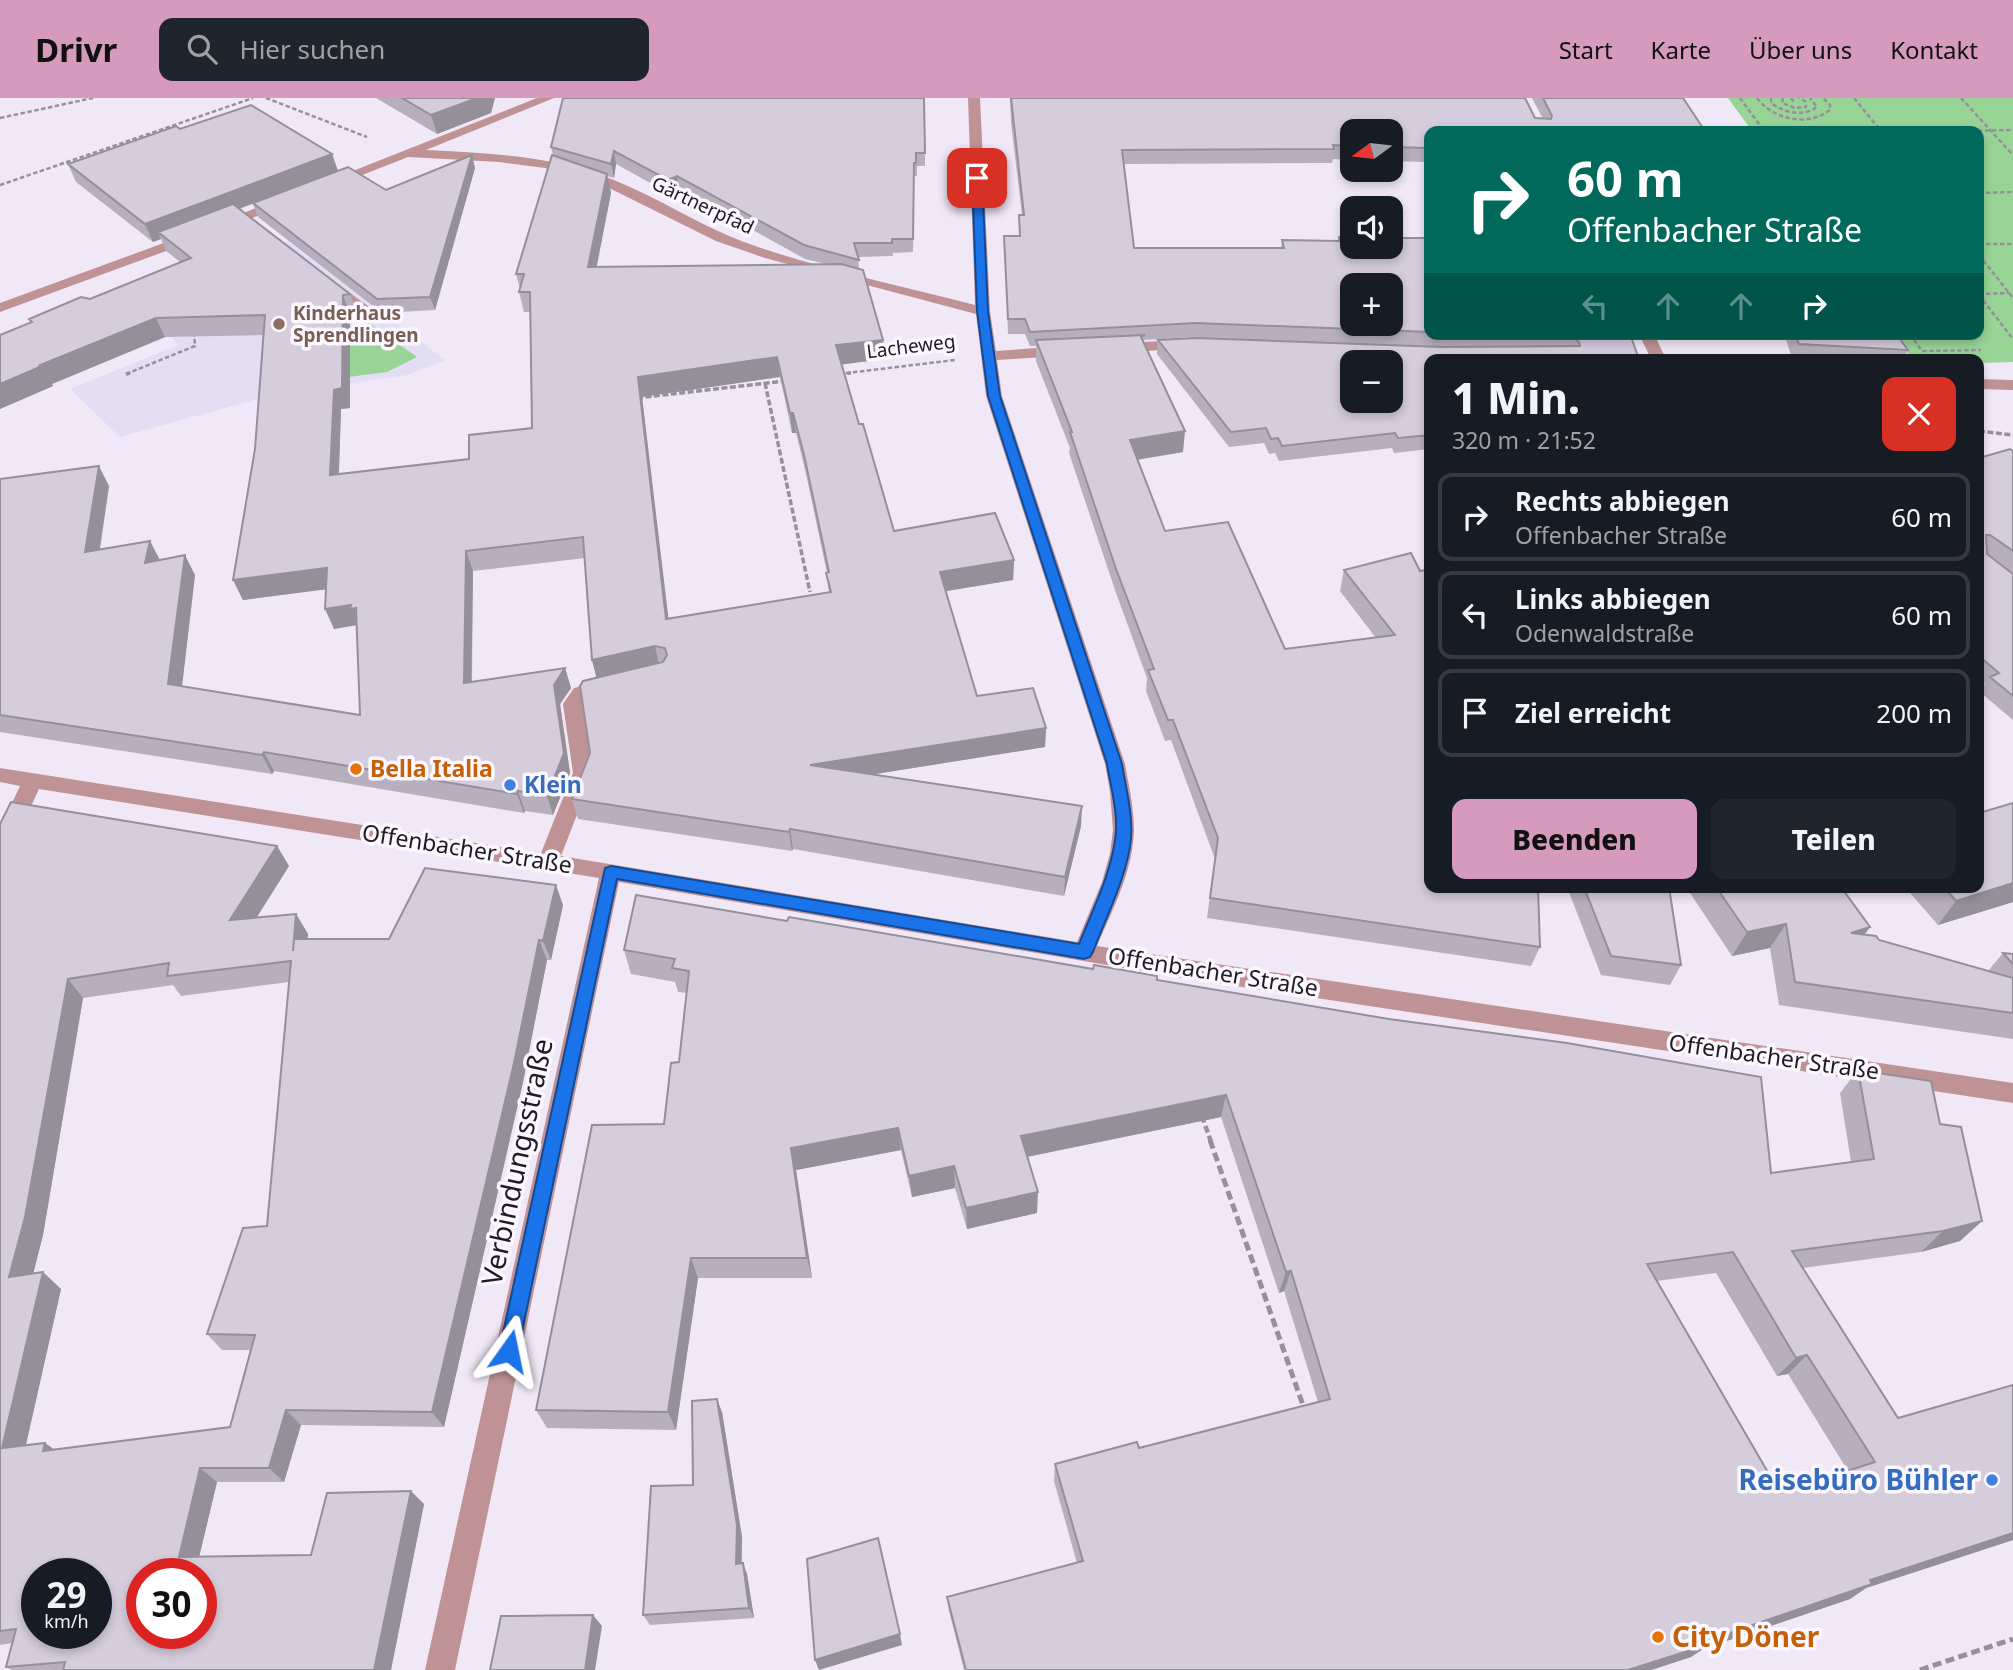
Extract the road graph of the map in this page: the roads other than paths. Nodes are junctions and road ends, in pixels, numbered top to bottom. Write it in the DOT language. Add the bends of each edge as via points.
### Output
graph roads {
  1 [pos="548,98"];
  2 [pos="974,98"];
  3 [pos="405,153"];
  4 [pos="319,187"];
  5 [pos="294,197"];
  6 [pos="244,216"];
  7 [pos="263,230"];
  8 [pos="313,269"];
  9 [pos="0,309"];
  10 [pos="983,311"];
  11 [pos="377,319"];
  12 [pos="1208,346"];
  13 [pos="1104,349"];
  14 [pos="1077,350"];
  15 [pos="988,356"];
  16 [pos="1984,384"];
  17 [pos="2013,385"];
  18 [pos="634,680"];
  19 [pos="0,775"];
  20 [pos="33,780"];
  21 [pos="0,851"];
  22 [pos="548,862"];
  23 [pos="611,872"];
  24 [pos="1084,952"];
  25 [pos="2013,1093"];
  26 [pos="440,1670"];
  1 -- 3 [label="street"];
  2 -- 10 [label="street"];
  3 -- 4 [label="street"];
  3 -- 10 [label="street, Gärtnerpfad" via="505,158 547,171 593,176 739,245"];
  5 -- 6 [label="street"];
  6 -- 7 [label="street"];
  6 -- 9 [label="street"];
  8 -- 11 [label="street"];
  10 -- 15 [label="street"];
  12 -- 13 [label="street"];
  14 -- 15 [label="street, Lacheweg"];
  15 -- 24 [label="street" via="994,396 1115,764 1123,841"];
  16 -- 17 [label="street"];
  18 -- 22 [label="street" via="581,693 573,704 583,773"];
  19 -- 20 [label="street, Offenbacher Straße"];
  20 -- 21 [label="street"];
  20 -- 22 [label="street, Offenbacher Straße"];
  22 -- 23 [label="street, Offenbacher Straße"];
  23 -- 24 [label="street, Offenbacher Straße"];
  23 -- 26 [label="street, Verbindungsstraße"];
  24 -- 25 [label="street, Offenbacher Straße"];
}
